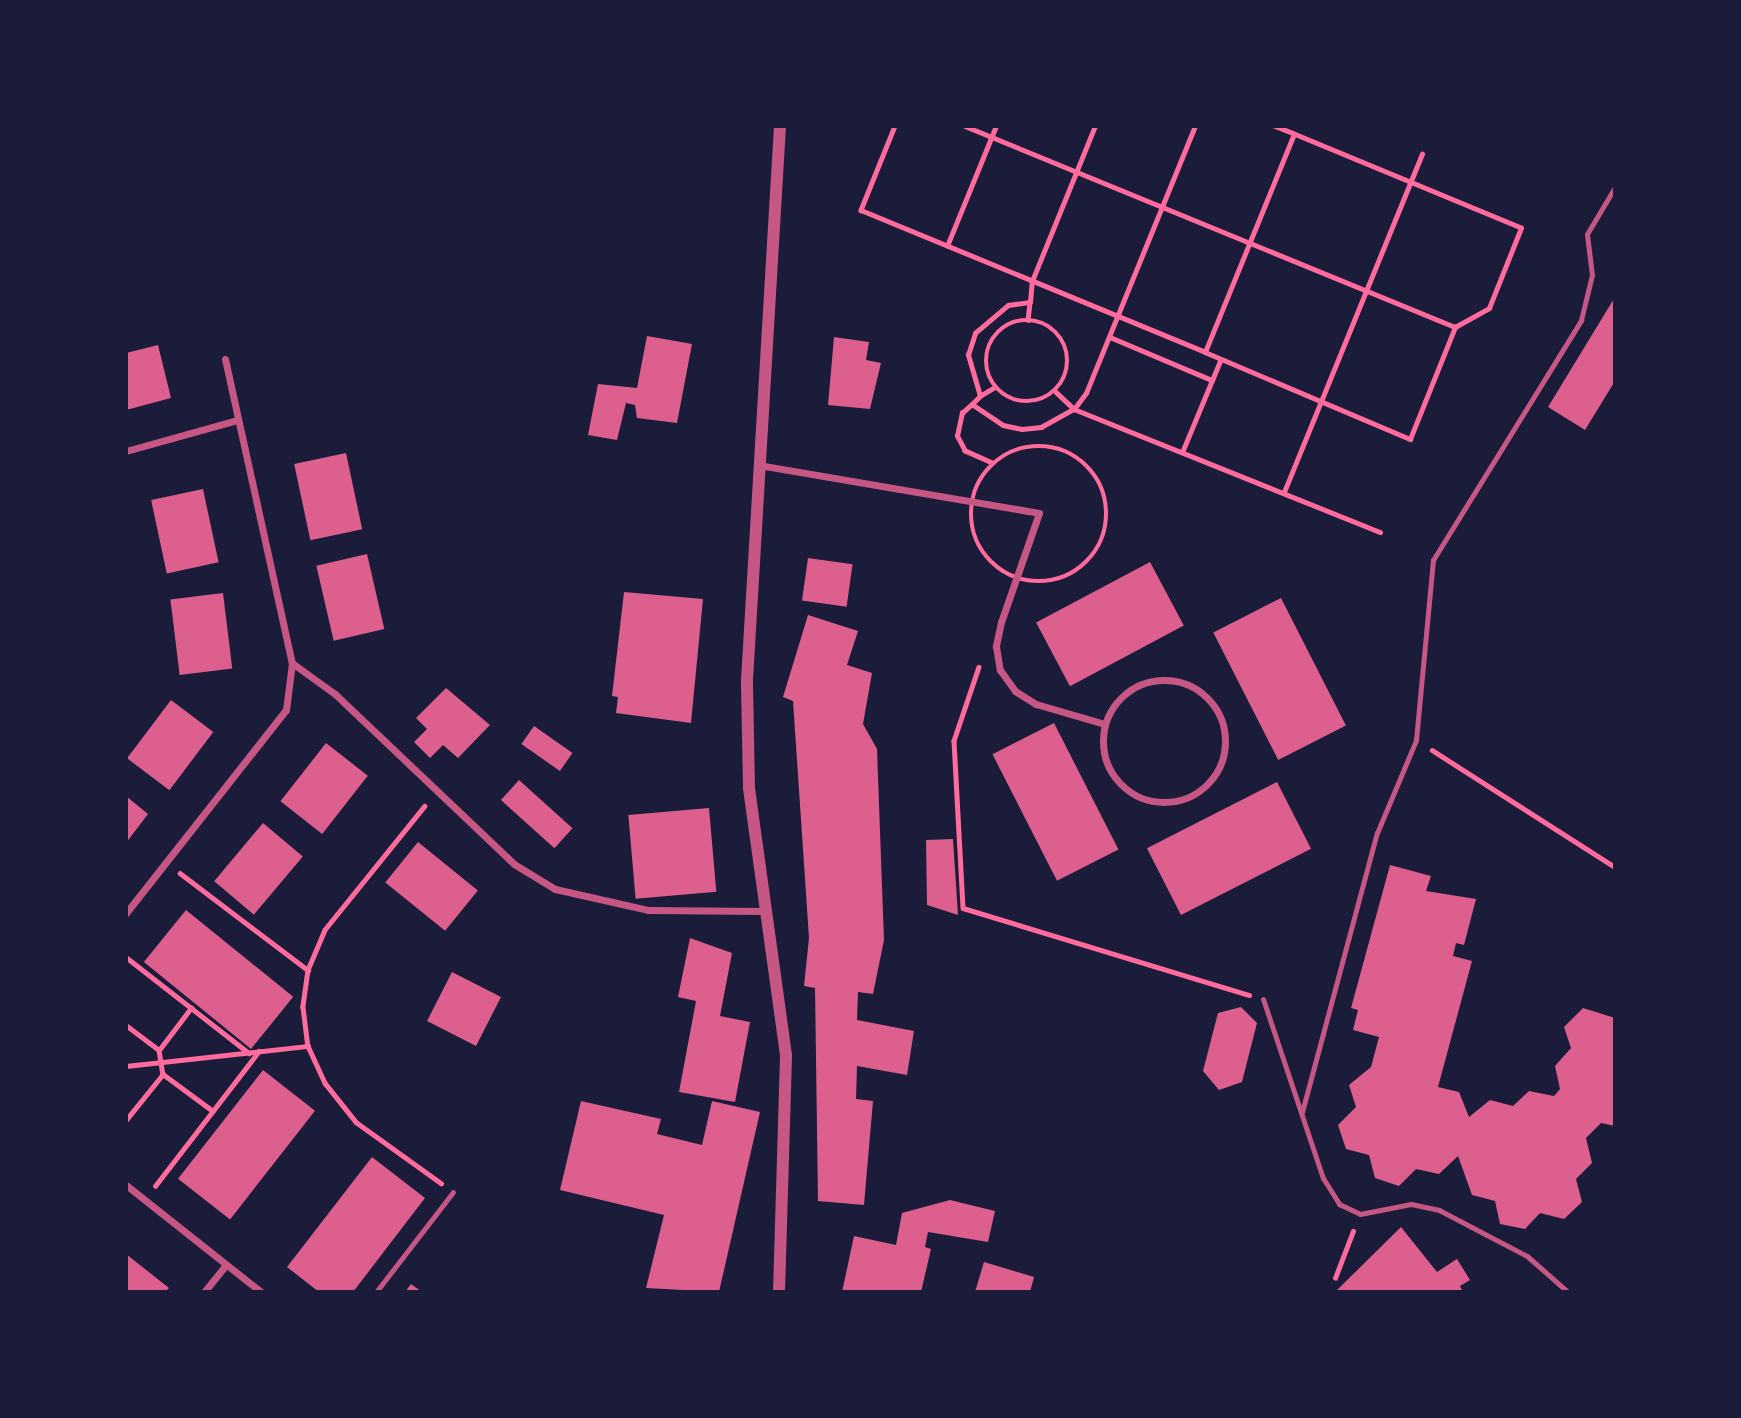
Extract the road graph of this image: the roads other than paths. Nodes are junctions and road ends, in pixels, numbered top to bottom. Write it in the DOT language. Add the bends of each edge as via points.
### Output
graph roads {
  1 [pos="779,126"];
  2 [pos="1615,187"];
  3 [pos="225,359"];
  4 [pos="237,420"];
  5 [pos="126,451"];
  6 [pos="759,465"];
  7 [pos="292,663"];
  8 [pos="1105,724"];
  9 [pos="766,911"];
  10 [pos="126,913"];
  11 [pos="1263,999"];
  12 [pos="1302,1112"];
  13 [pos="126,1185"];
  14 [pos="453,1192"];
  15 [pos="226,1265"];
  16 [pos="204,1292"];
  17 [pos="261,1292"];
  18 [pos="376,1292"];
  19 [pos="779,1292"];
  20 [pos="1568,1292"];
  1 -- 6 [label="street"];
  2 -- 12 [label="lane" via="1587,234 1592,275 1581,320 1433,561 1416,740 1377,833"];
  3 -- 4 [label="street"];
  4 -- 5 [label="street"];
  4 -- 7 [label="street"];
  6 -- 8 [label="street" via="1039,513 996,646 1000,670 1015,691"];
  6 -- 9 [label="street" via="747,680 749,788"];
  7 -- 9 [label="street" via="335,694 514,864 555,889 648,910"];
  7 -- 10 [label="street" via="286,710"];
  8 -- 8 [label="street" via="1102,748 1111,772 1147,800 1186,799 1219,769 1226,737 1219,712 1182,682 1135,687"];
  9 -- 19 [label="street" via="786,1055"];
  11 -- 12 [label="lane"];
  12 -- 20 [label="lane" via="1323,1178 1339,1204 1360,1214 1411,1204 1439,1210 1527,1256"];
  13 -- 15 [label="street"];
  14 -- 18 [label="lane"];
  15 -- 16 [label="street"];
  15 -- 17 [label="street"];
}
